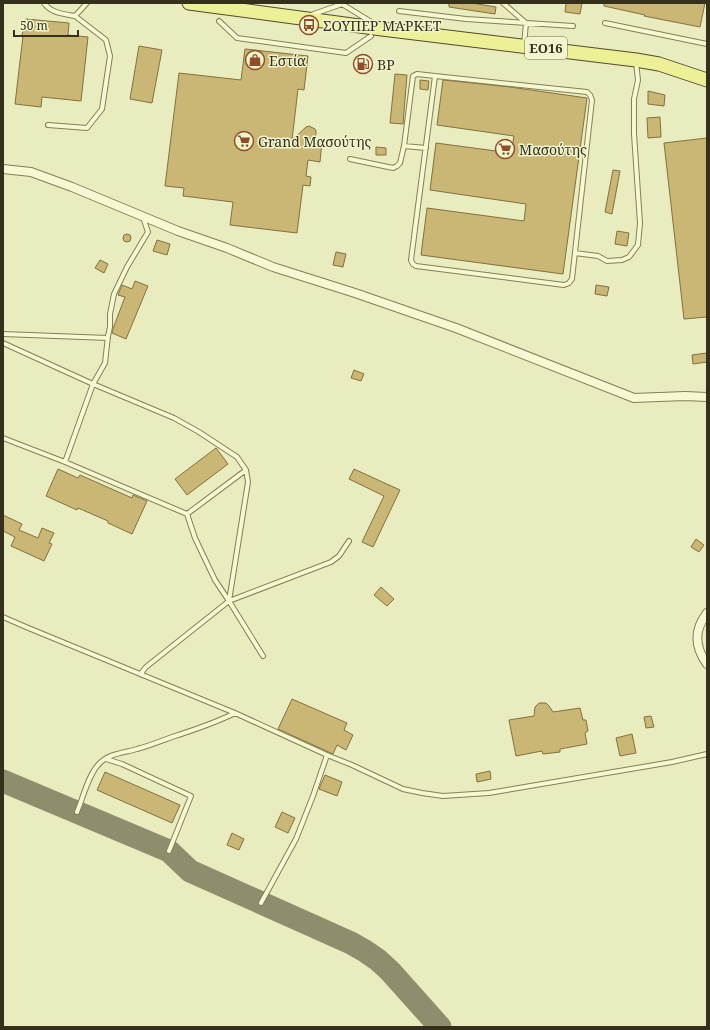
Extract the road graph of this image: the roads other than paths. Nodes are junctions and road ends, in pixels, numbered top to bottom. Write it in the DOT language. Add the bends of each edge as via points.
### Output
graph roads {
  1 [pos="44,3"];
  2 [pos="87,3"];
  3 [pos="189,3"];
  4 [pos="503,3"];
  5 [pos="343,4"];
  6 [pos="399,11"];
  7 [pos="75,16"];
  8 [pos="302,18"];
  9 [pos="219,21"];
  10 [pos="526,23"];
  11 [pos="605,23"];
  12 [pos="573,26"];
  13 [pos="382,28"];
  14 [pos="371,36"];
  15 [pos="707,44"];
  16 [pos="524,46"];
  17 [pos="636,60"];
  18 [pos="434,76"];
  19 [pos="707,80"];
  20 [pos="48,125"];
  21 [pos="404,146"];
  22 [pos="426,148"];
  23 [pos="350,159"];
  24 [pos="3,169"];
  25 [pos="143,217"];
  26 [pos="574,253"];
  27 [pos="3,334"];
  28 [pos="108,338"];
  29 [pos="3,343"];
  30 [pos="93,384"];
  31 [pos="707,397"];
  32 [pos="3,438"];
  33 [pos="65,462"];
  34 [pos="246,470"];
  35 [pos="187,514"];
  36 [pos="349,540"];
  37 [pos="229,601"];
  38 [pos="707,613"];
  39 [pos="3,617"];
  40 [pos="263,656"];
  41 [pos="707,664"];
  42 [pos="142,675"];
  43 [pos="235,713"];
  44 [pos="707,754"];
  45 [pos="327,755"];
  46 [pos="106,758"];
  47 [pos="77,812"];
  48 [pos="170,851"];
  49 [pos="261,903"];
  1 -- 7 [label="lane" via="50,10"];
  2 -- 7 [label="lane"];
  3 -- 8 [label="main road, ΕΟ16"];
  4 -- 10 [label="lane"];
  5 -- 8 [label="lane"];
  5 -- 13 [label="lane"];
  6 -- 10 [label="lane"];
  7 -- 20 [label="lane" via="106,40 110,56 102,108 87,128"];
  8 -- 13 [label="main road, ΕΟ16"];
  9 -- 14 [label="lane" via="237,38 346,53"];
  10 -- 12 [label="lane"];
  10 -- 16 [label="lane"];
  11 -- 15 [label="lane"];
  13 -- 16 [label="main road, ΕΟ16"];
  16 -- 17 [label="main road, ΕΟ16"];
  17 -- 19 [label="main road, ΕΟ16" via="659,64"];
  17 -- 26 [label="lane" via="638,80 634,99 634,134 640,223 638,245 629,257 607,262 598,256"];
  18 -- 21 [label="lane" via="413,76"];
  18 -- 22 [label="lane"];
  18 -- 26 [label="lane" via="587,92 590,95 592,100"];
  21 -- 22 [label="lane"];
  21 -- 23 [label="lane" via="400,163 392,168"];
  22 -- 26 [label="lane" via="411,260 413,264 564,285 572,279"];
  24 -- 25 [label="street" via="31,172"];
  25 -- 28 [label="lane" via="148,232 114,294"];
  25 -- 31 [label="street" via="274,267 456,328 634,398"];
  27 -- 28 [label="lane"];
  28 -- 30 [label="lane" via="105,363"];
  29 -- 30 [label="lane"];
  30 -- 33 [label="lane"];
  30 -- 34 [label="lane" via="174,418 200,432 236,457"];
  32 -- 33 [label="lane"];
  33 -- 35 [label="lane"];
  34 -- 35 [label="lane"];
  34 -- 37 [label="lane" via="248,482"];
  35 -- 37 [label="lane" via="195,538 215,580"];
  36 -- 37 [label="lane" via="339,556 331,562"];
  37 -- 40 [label="lane"];
  37 -- 42 [label="lane" via="146,667"];
  38 -- 41 [label="street" via="697,631 697,640 701,655"];
  39 -- 42 [label="lane"];
  42 -- 43 [label="lane"];
  43 -- 45 [label="lane"];
  43 -- 46 [label="lane" via="220,721 137,750"];
  44 -- 45 [label="lane" via="489,793 443,796 404,789"];
  45 -- 49 [label="lane" via="296,839"];
  46 -- 47 [label="lane" via="98,764 91,777"];
  46 -- 48 [label="lane" via="192,796"];
}
